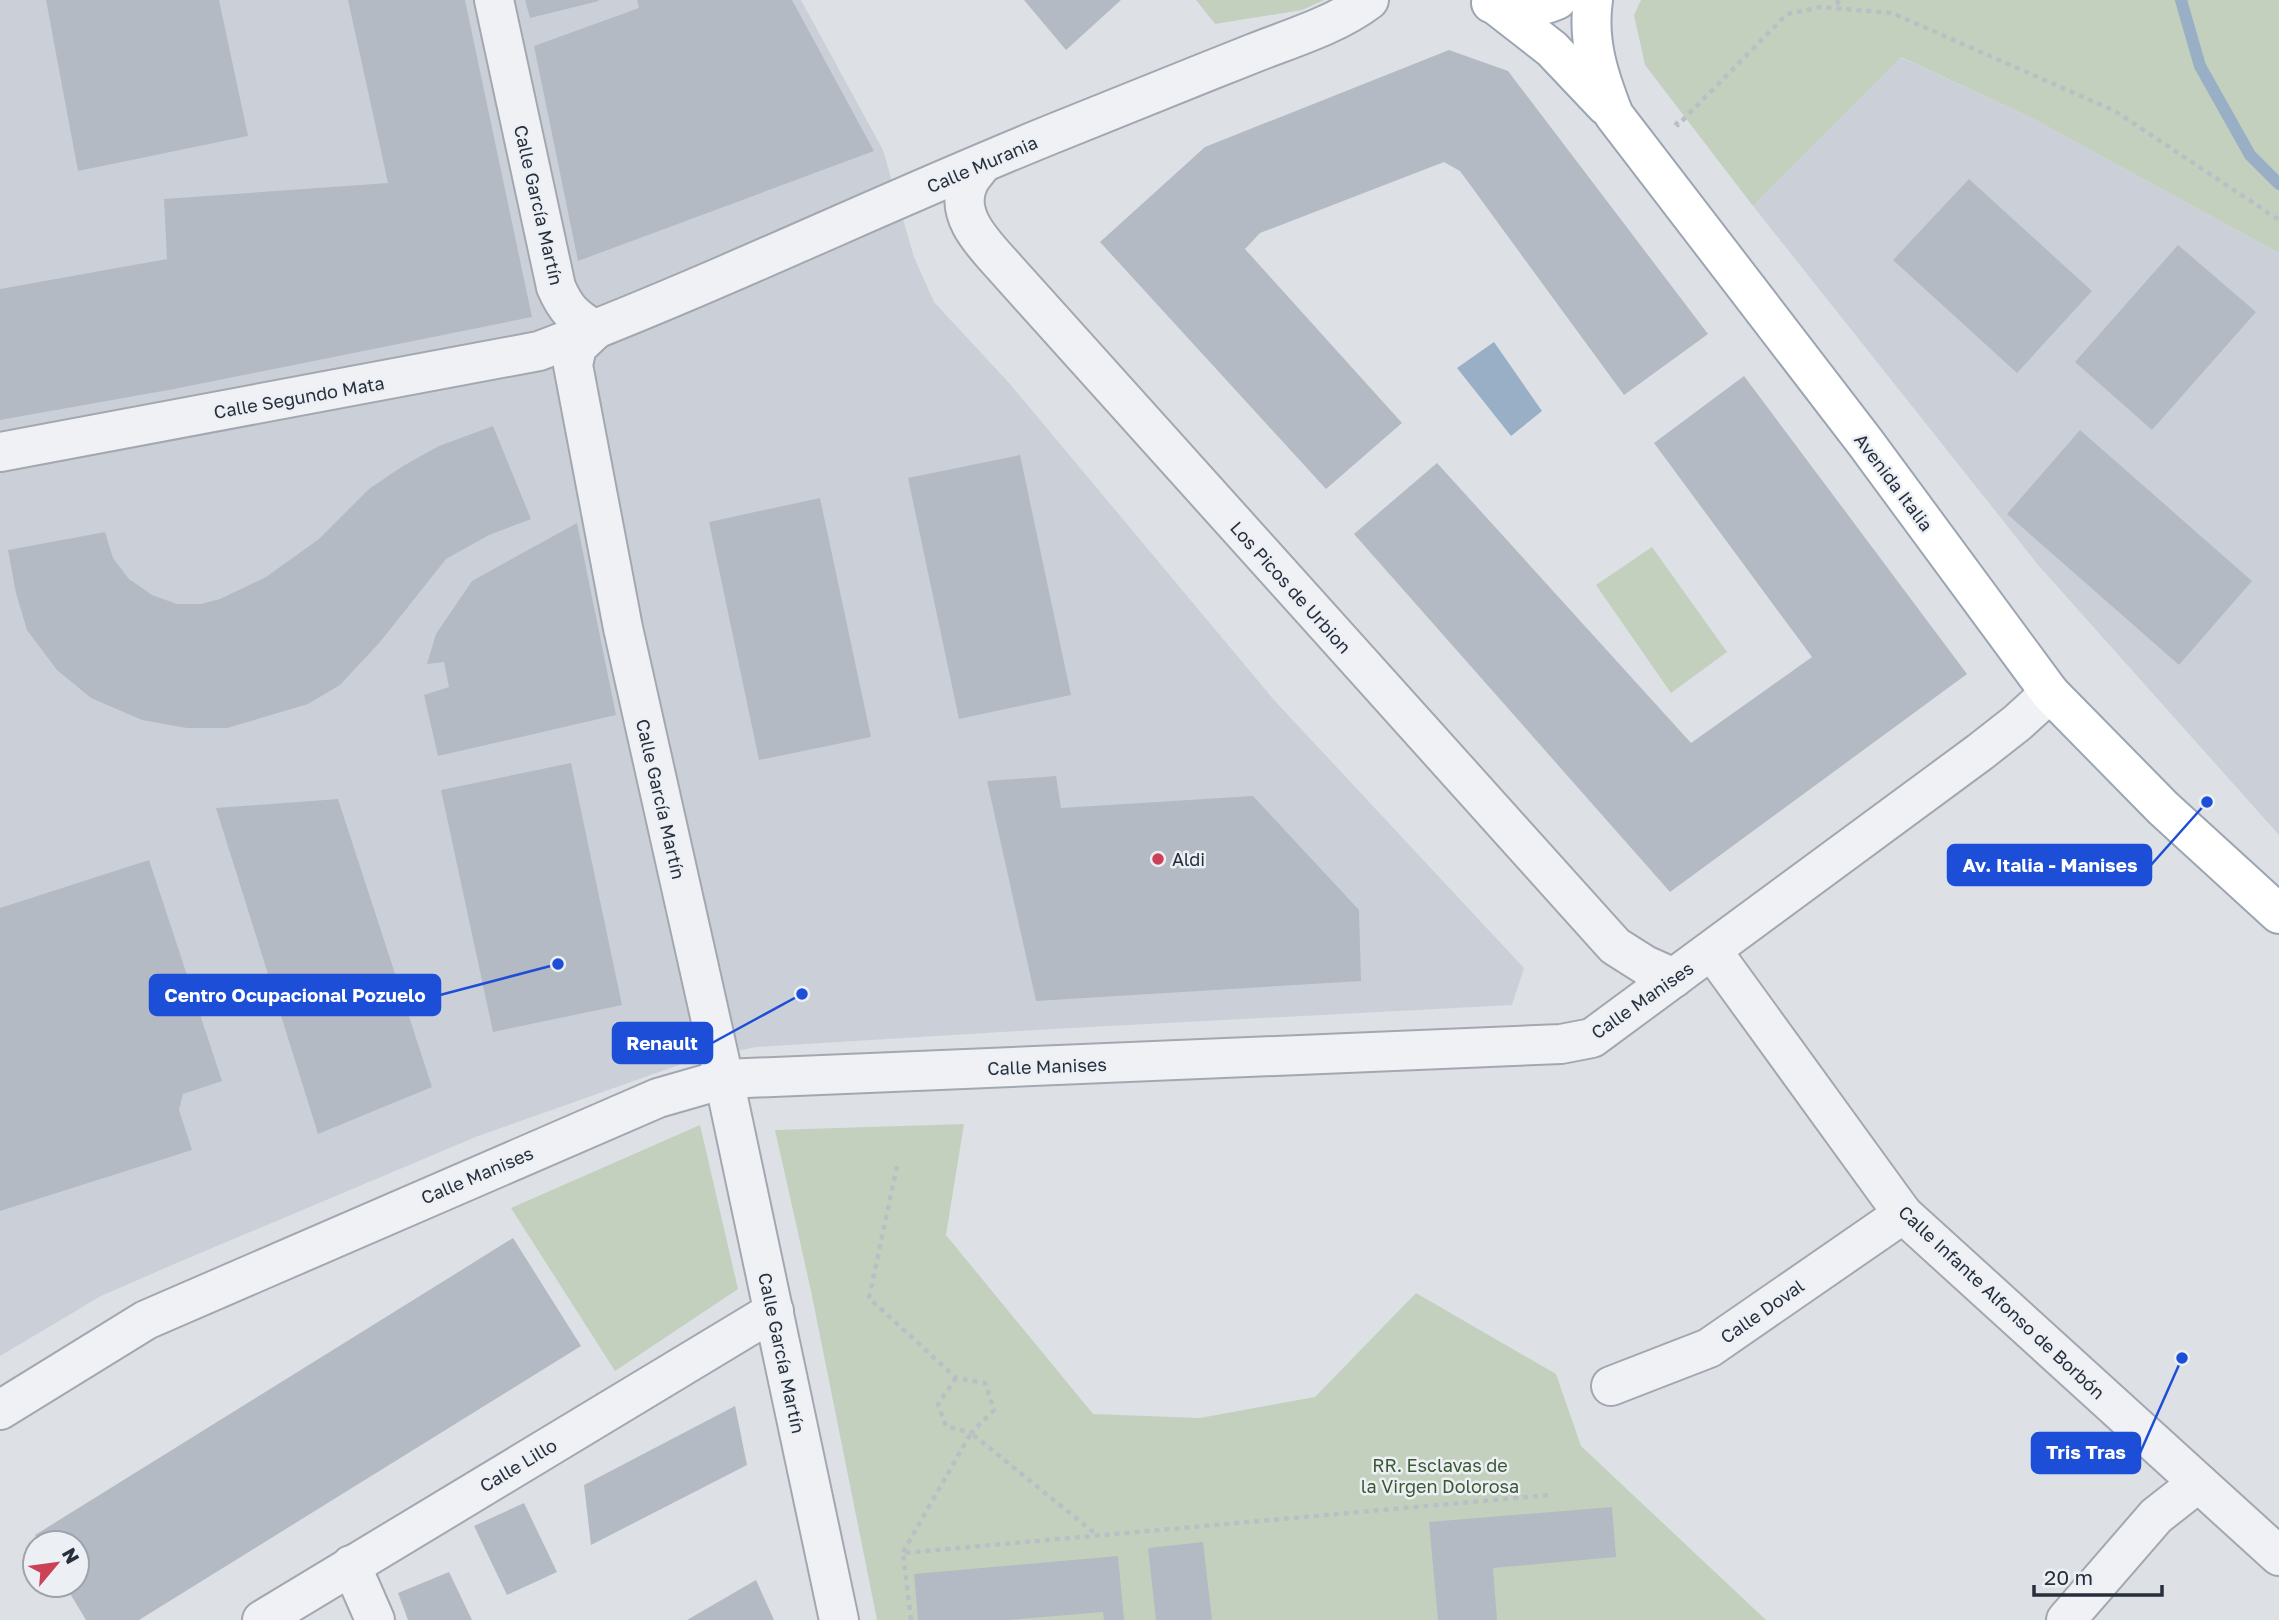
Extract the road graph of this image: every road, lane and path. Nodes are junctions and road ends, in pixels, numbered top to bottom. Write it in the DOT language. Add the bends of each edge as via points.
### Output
graph roads {
  1 [pos="494,0"];
  2 [pos="1369,0"];
  3 [pos="1557,0"];
  4 [pos="1593,0"];
  5 [pos="1837,0"];
  6 [pos="1488,2"];
  7 [pos="1840,9"];
  8 [pos="1615,115"];
  9 [pos="1671,118"];
  10 [pos="982,164"];
  11 [pos="2279,220"];
  12 [pos="595,330"];
  13 [pos="0,452"];
  14 [pos="2050,692"];
  15 [pos="2279,914"];
  16 [pos="1708,953"];
  17 [pos="1674,978"];
  18 [pos="724,1079"];
  19 [pos="897,1167"];
  20 [pos="1903,1214"];
  21 [pos="774,1311"];
  22 [pos="956,1378"];
  23 [pos="1611,1386"];
  24 [pos="0,1410"];
  25 [pos="971,1433"];
  26 [pos="2198,1483"];
  27 [pos="1549,1495"];
  28 [pos="1097,1535"];
  29 [pos="903,1553"];
  30 [pos="2279,1556"];
  31 [pos="351,1565"];
  32 [pos="262,1620"];
  33 [pos="375,1620"];
  34 [pos="839,1620"];
  35 [pos="911,1620"];
  36 [pos="2066,1620"];
  1 -- 12 [label="street, Calle García Martín" via="556,287 574,317"];
  2 -- 10 [label="street, Calle Murania" via="1312,29"];
  3 -- 6 [label="main road" via="1525,8"];
  4 -- 8 [label="main road, Avenida Italia" via="1593,49"];
  5 -- 7 [label="path"];
  6 -- 8 [label="main road" via="1552,49"];
  7 -- 9 [label="path" via="1821,6 1787,14 1678,125"];
  7 -- 11 [label="path" via="1892,13 2115,111"];
  8 -- 14 [label="main road, Avenida Italia"];
  10 -- 12 [label="street, Calle Murania"];
  10 -- 17 [label="street, Los Picos de Urbion" via="968,184 964,206 973,231 1007,271 1615,946"];
  12 -- 13 [label="street, Calle Segundo Mata" via="505,359"];
  12 -- 18 [label="street, Calle García Martín" via="577,347 573,365 623,628"];
  14 -- 15 [label="main road, Avenida Italia" via="2163,808"];
  14 -- 16 [label="street, Calle Manises" via="1980,752"];
  16 -- 17 [label="street, Calle Manises"];
  16 -- 20 [label="street, Calle Infante Alfonso de Borbón" via="1718,959"];
  17 -- 18 [label="street, Calle Manises" via="1592,1038 1561,1044"];
  18 -- 21 [label="street, Calle García Martín"];
  18 -- 24 [label="street, Calle Manises" via="658,1098 146,1320"];
  19 -- 22 [label="path" via="869,1298"];
  20 -- 23 [label="street, Calle Doval" via="1709,1348"];
  20 -- 26 [label="street, Calle Infante Alfonso de Borbón"];
  21 -- 31 [label="street, Calle Lillo"];
  21 -- 34 [label="street, Calle García Martín"];
  22 -- 25 [label="path" via="938,1404 946,1426"];
  22 -- 25 [label="path" via="985,1383 994,1410"];
  25 -- 28 [label="path"];
  25 -- 29 [label="path"];
  26 -- 30 [label="street, Calle Infante Alfonso de Borbón"];
  26 -- 36 [label="street" via="2156,1516"];
  27 -- 28 [label="path"];
  28 -- 29 [label="path"];
  29 -- 35 [label="path"];
  31 -- 32 [label="street, Calle Lillo"];
  31 -- 33 [label="street"];
}
